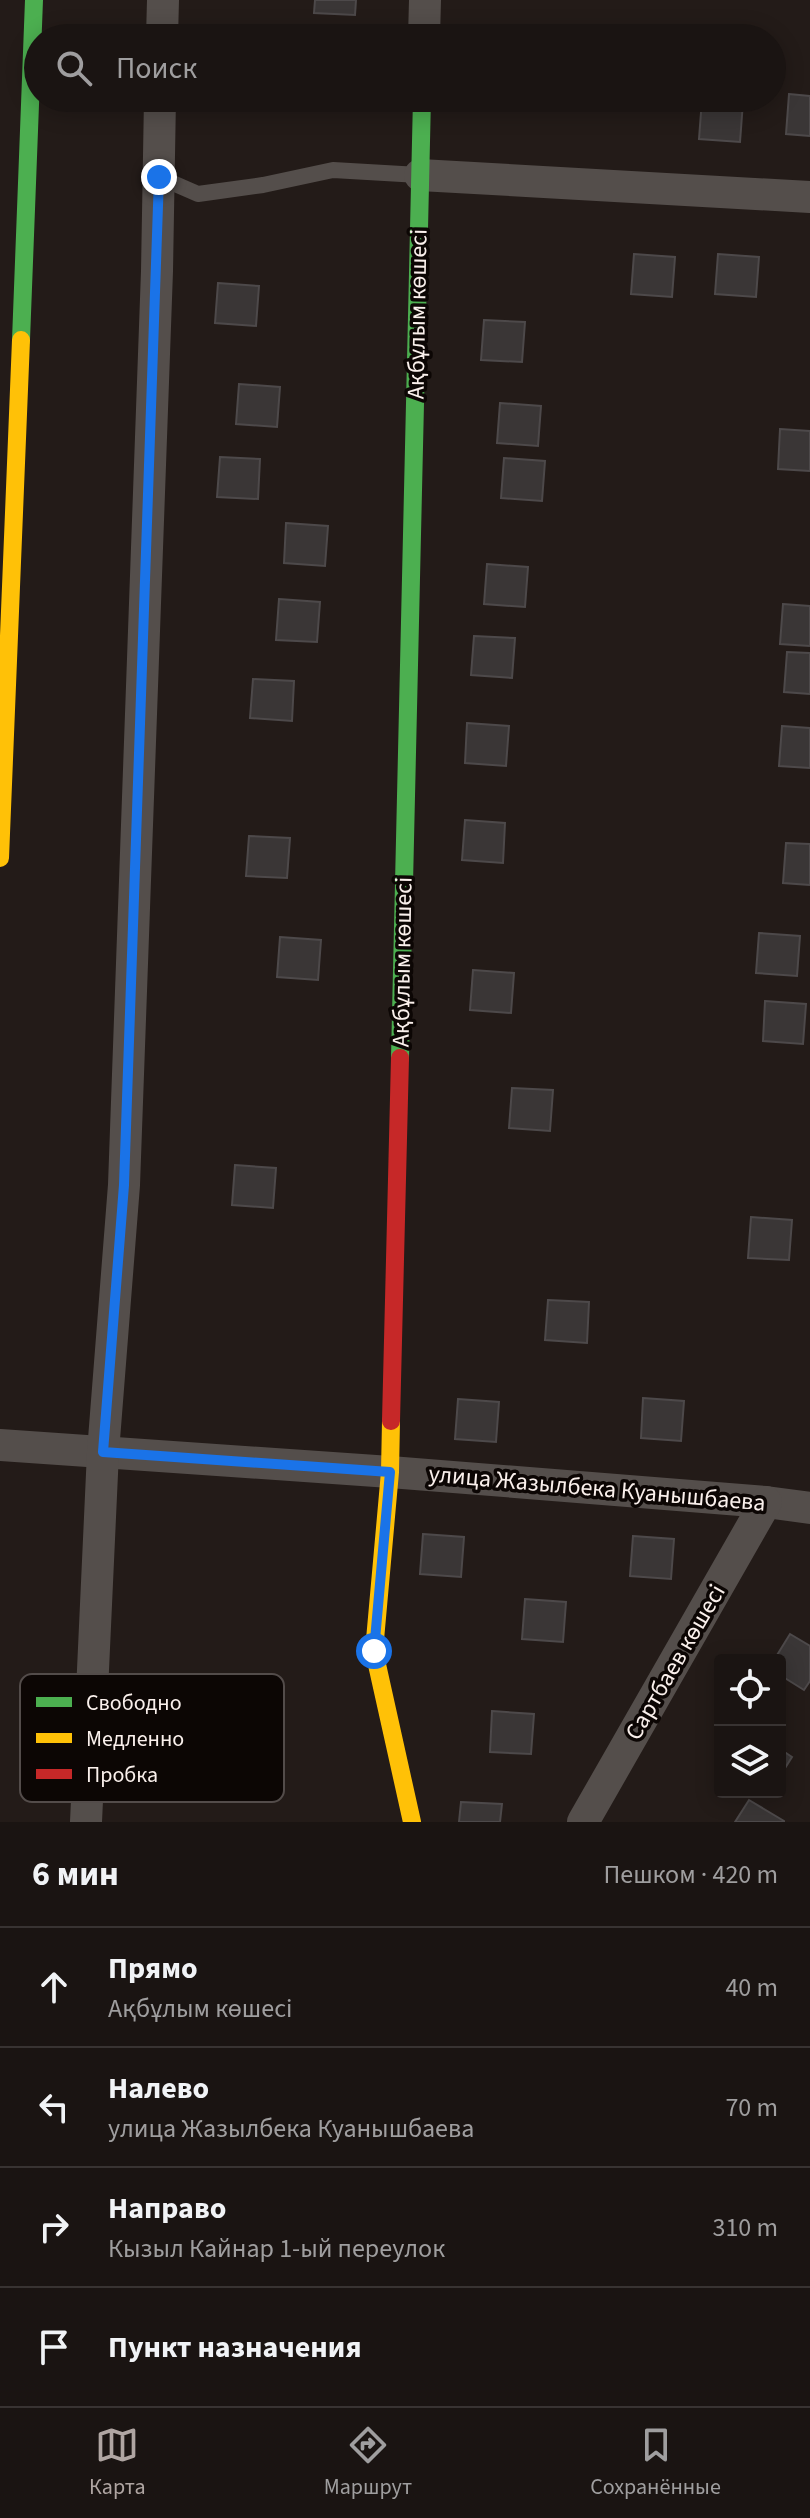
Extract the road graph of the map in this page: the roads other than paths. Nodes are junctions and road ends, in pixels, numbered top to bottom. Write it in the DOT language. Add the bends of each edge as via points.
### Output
graph roads {
  1 [pos="34,0"];
  2 [pos="163,0"];
  3 [pos="425,0"];
  4 [pos="33,24"];
  5 [pos="162,24"];
  6 [pos="424,24"];
  7 [pos="30,112"];
  8 [pos="160,112"];
  9 [pos="422,112"];
  10 [pos="420,175"];
  11 [pos="159,177"];
  12 [pos="810,197"];
  13 [pos="0,858"];
  14 [pos="0,1445"];
  15 [pos="103,1452"];
  16 [pos="390,1472"];
  17 [pos="766,1502"];
  18 [pos="810,1508"];
  19 [pos="93,1674"];
  20 [pos="87,1802"];
  21 [pos="86,1822"];
  22 [pos="412,1822"];
  23 [pos="583,1822"];
  1 -- 4 [label="street"];
  2 -- 5 [label="street"];
  3 -- 6 [label="street"];
  7 -- 13 [label="street"];
  8 -- 11 [label="street"];
  9 -- 10 [label="street, Ақбұлым көшесі"];
  10 -- 11 [label="lane" via="333,170 198,194"];
  10 -- 12 [label="street"];
  10 -- 16 [label="street, Ақбұлым көшесі"];
  11 -- 15 [label="street" via="124,1185"];
  14 -- 15 [label="street, улица Жазылбека Куанышбаева"];
  15 -- 16 [label="street, улица Жазылбека Куанышбаева"];
  15 -- 19 [label="street"];
  16 -- 17 [label="street, улица Жазылбека Куанышбаева"];
  16 -- 22 [label="street, Ақбұлым көшесі" via="374,1651"];
  17 -- 18 [label="street, улица Жазылбека Куанышбаева"];
  17 -- 23 [label="street, Сартбаев көшесі"];
  20 -- 21 [label="street"];
}
